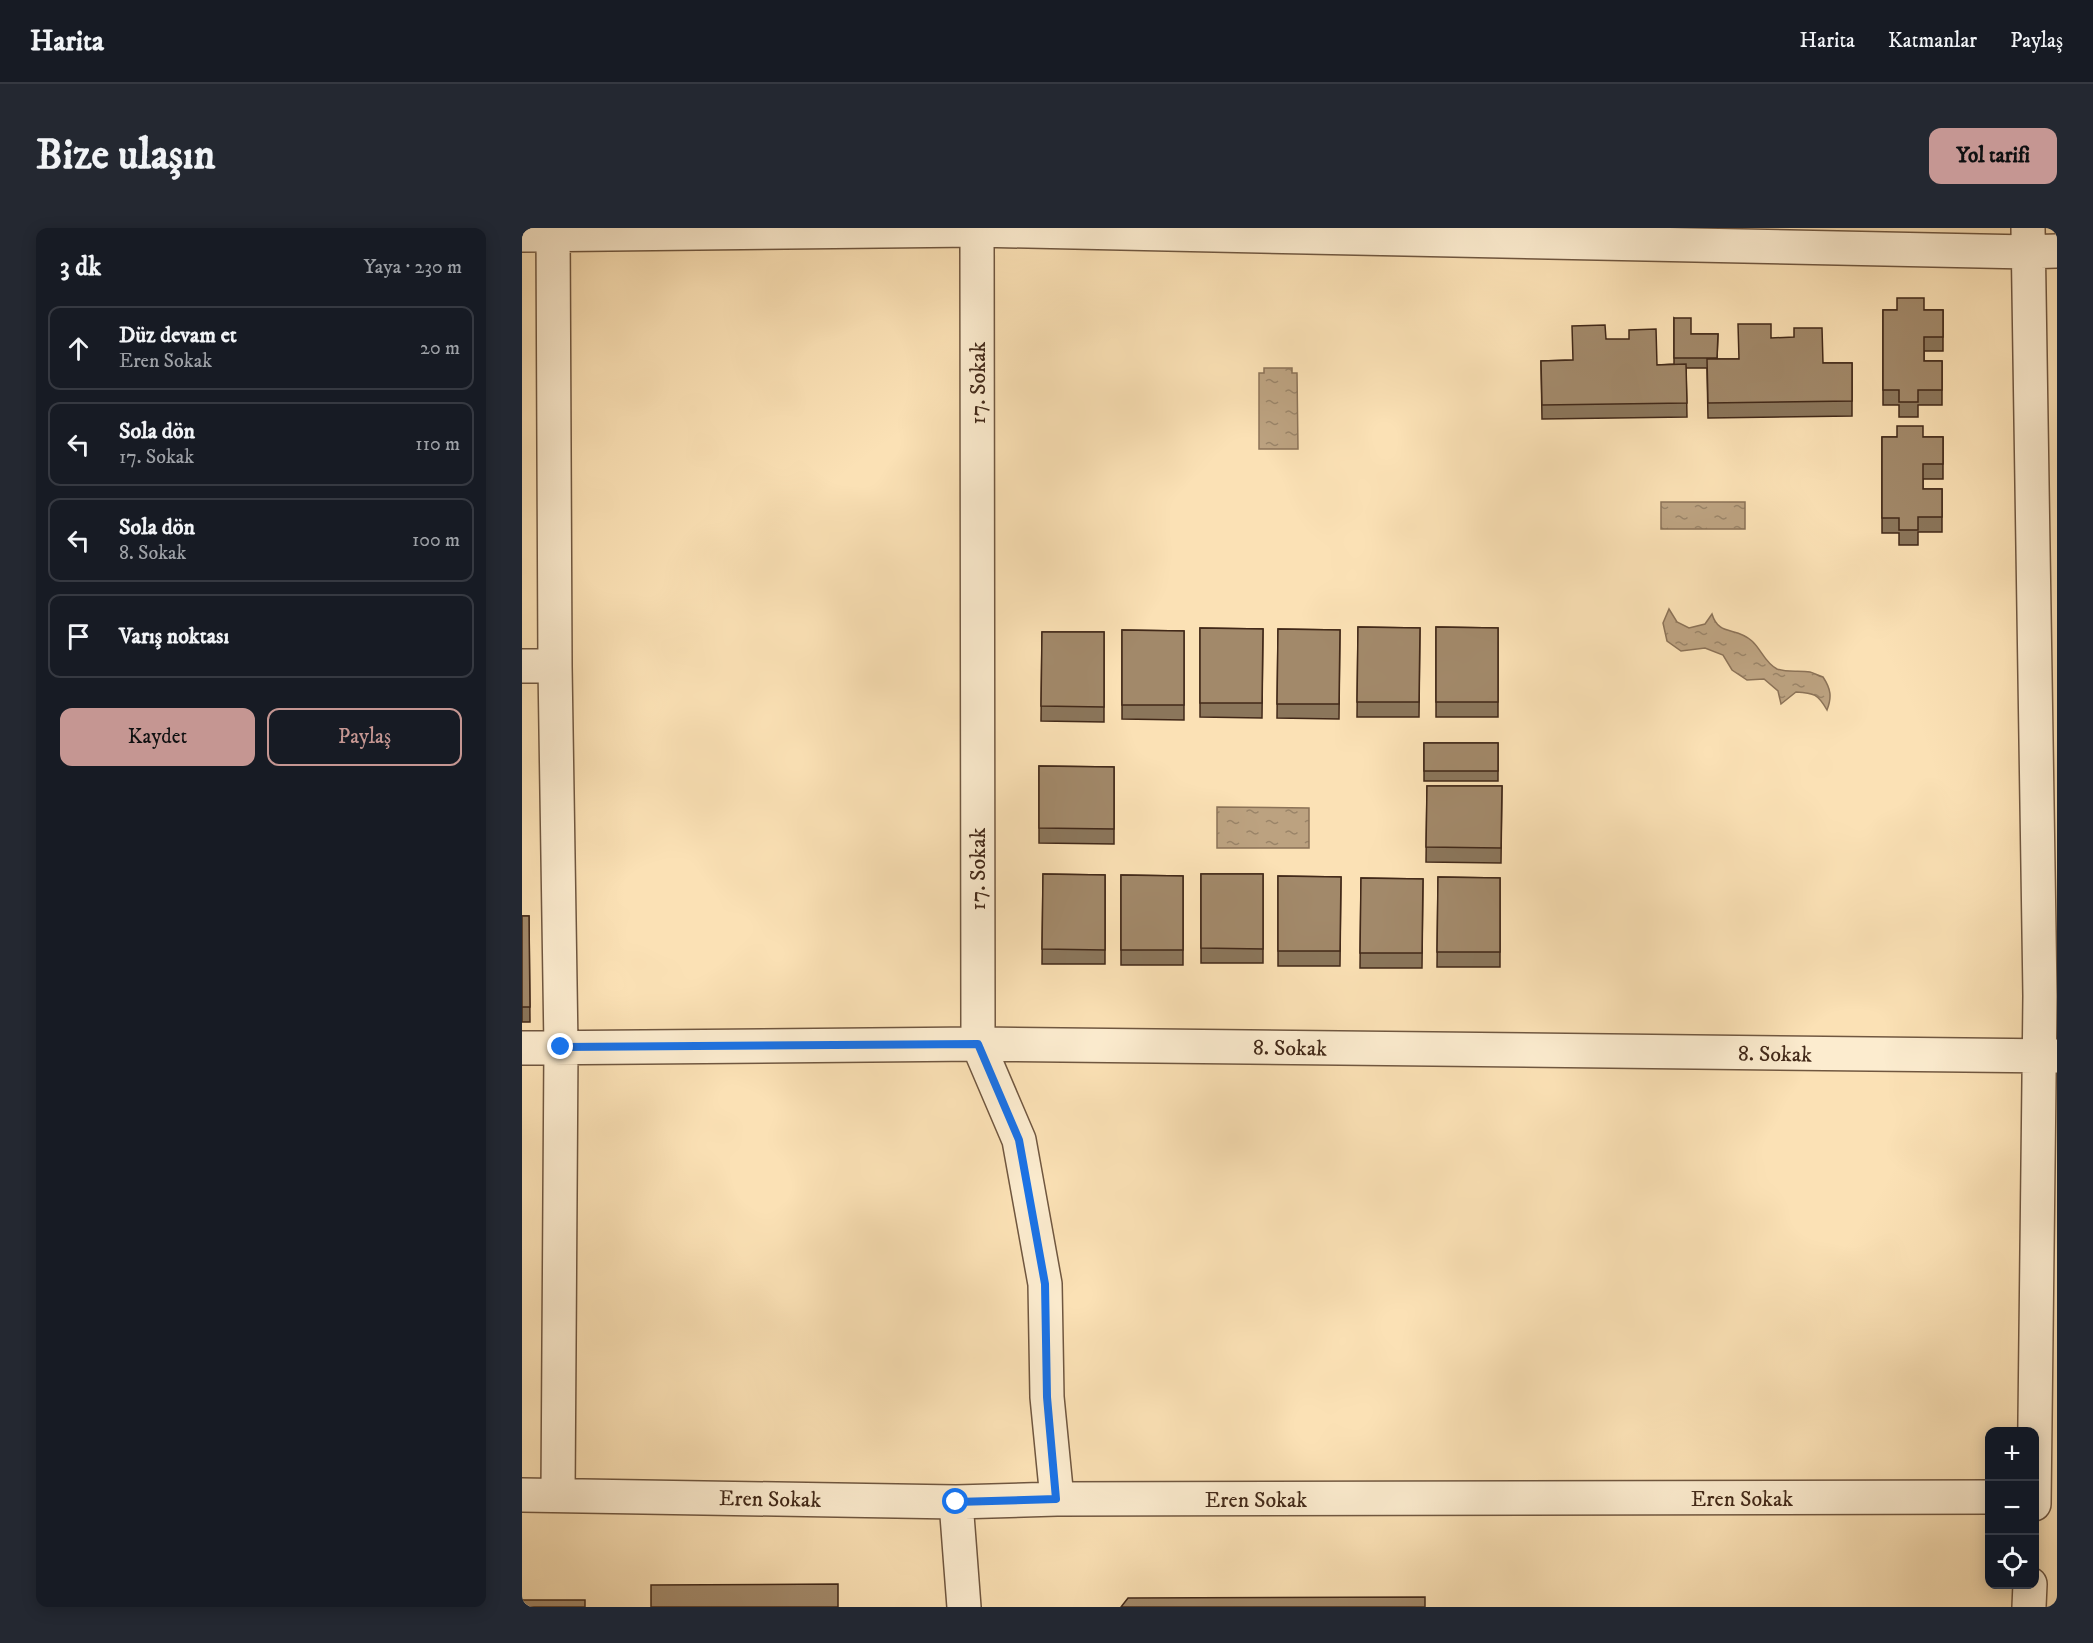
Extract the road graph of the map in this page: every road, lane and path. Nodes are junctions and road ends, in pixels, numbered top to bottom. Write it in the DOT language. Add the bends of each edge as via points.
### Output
graph roads {
  1 [pos="976,229"];
  2 [pos="543,233"];
  3 [pos="2038,244"];
  4 [pos="522,666"];
  5 [pos="555,666"];
  6 [pos="978,1044"];
  7 [pos="561,1047"];
  8 [pos="522,1048"];
  9 [pos="2049,1056"];
  10 [pos="2036,1481"];
  11 [pos="522,1495"];
  12 [pos="558,1495"];
  13 [pos="1985,1497"];
  14 [pos="2039,1497"];
  15 [pos="2057,1498"];
  16 [pos="1056,1499"];
  17 [pos="956,1502"];
  18 [pos="2030,1589"];
  19 [pos="964,1607"];
  20 [pos="2029,1607"];
  1 -- 2 [label="street"];
  1 -- 3 [label="street"];
  1 -- 6 [label="street, 17. Sokak"];
  2 -- 5 [label="street"];
  3 -- 9 [label="street"];
  4 -- 5 [label="street"];
  5 -- 7 [label="street"];
  6 -- 7 [label="street, 8. Sokak"];
  6 -- 9 [label="street, 8. Sokak"];
  6 -- 16 [label="street, 17. Sokak" via="1019,1140 1045,1284 1047,1397"];
  7 -- 8 [label="street, 8. Sokak"];
  7 -- 12 [label="street"];
  9 -- 10 [label="street"];
  11 -- 12 [label="street, Eren Sokak"];
  12 -- 17 [label="street, Eren Sokak"];
  13 -- 16 [label="street, Eren Sokak"];
  14 -- 15 [label="street"];
  16 -- 17 [label="street, Eren Sokak"];
  17 -- 19 [label="street"];
  18 -- 20 [label="street"];
}
